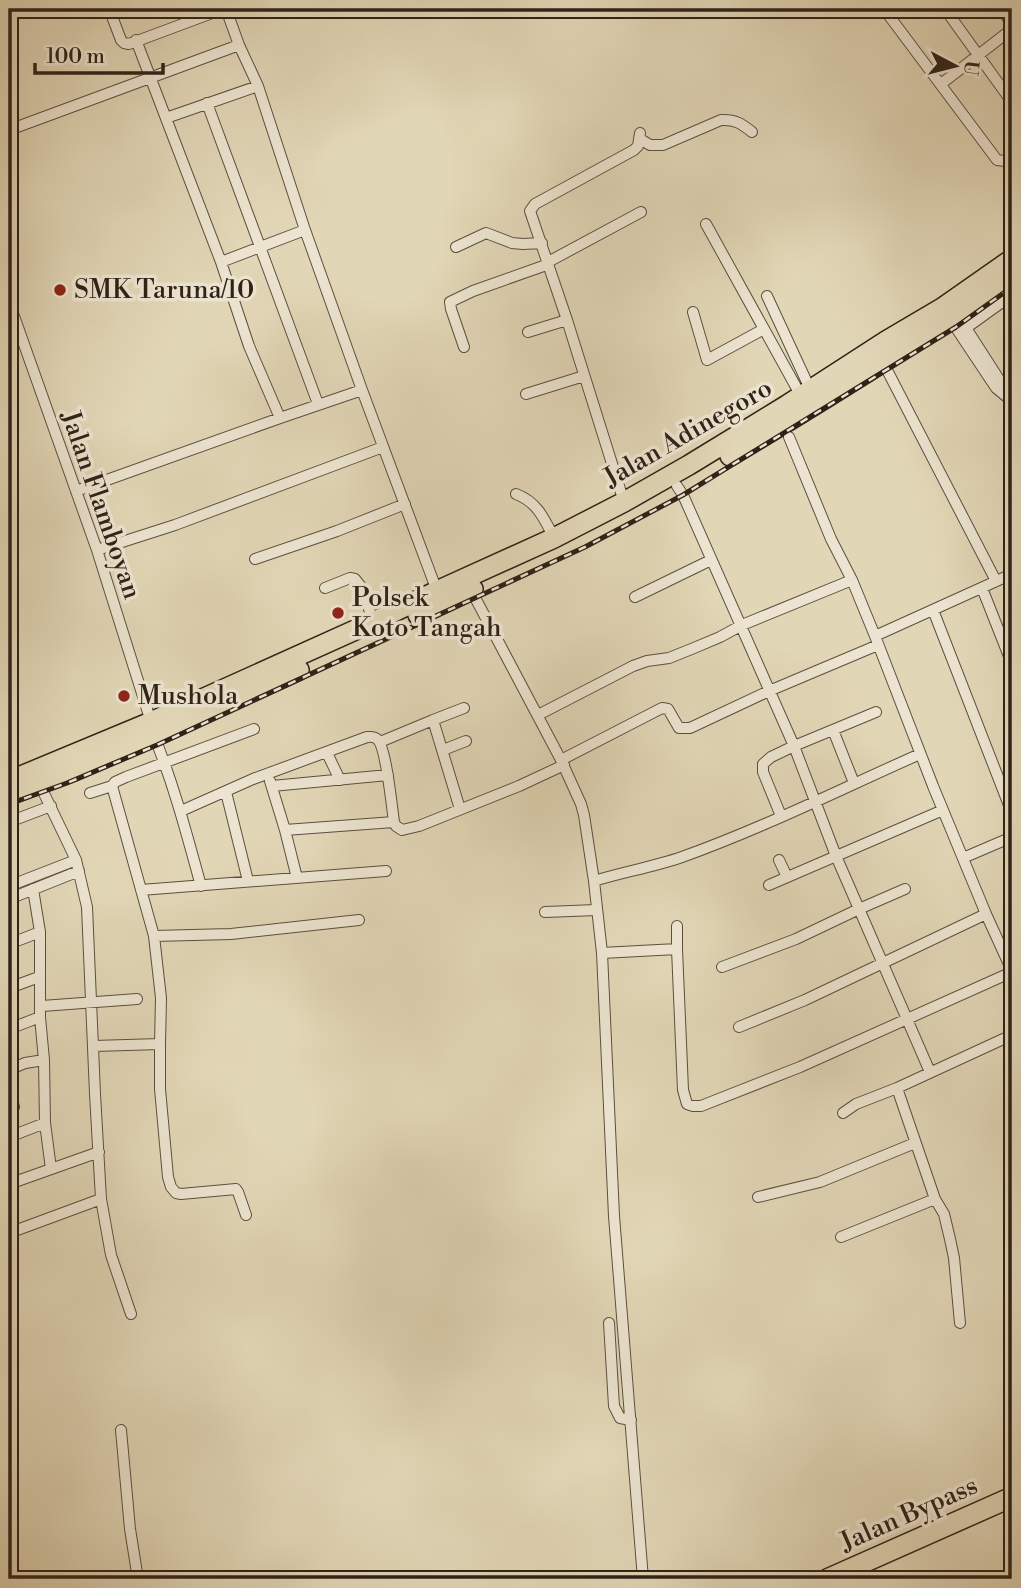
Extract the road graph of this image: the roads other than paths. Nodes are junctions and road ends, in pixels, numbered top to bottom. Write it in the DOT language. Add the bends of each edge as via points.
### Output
graph roads {
  1 [pos="224,9"];
  2 [pos="884,9"];
  3 [pos="945,9"];
  4 [pos="1001,9"];
  5 [pos="113,19"];
  6 [pos="1012,26"];
  7 [pos="136,40"];
  8 [pos="239,45"];
  9 [pos="980,55"];
  10 [pos="151,79"];
  11 [pos="941,84"];
  12 [pos="258,86"];
  13 [pos="1012,102"];
  14 [pos="208,103"];
  15 [pos="166,118"];
  16 [pos="9,130"];
  17 [pos="752,132"];
  18 [pos="1012,156"];
  19 [pos="641,212"];
  20 [pos="706,224"];
  21 [pos="305,230"];
  22 [pos="542,243"];
  23 [pos="261,247"];
  24 [pos="456,247"];
  25 [pos="1012,259"];
  26 [pos="221,262"];
  27 [pos="548,263"];
  28 [pos="1012,276"];
  29 [pos="1012,295"];
  30 [pos="767,296"];
  31 [pos="9,302"];
  32 [pos="692,312"];
  33 [pos="567,320"];
  34 [pos="958,320"];
  35 [pos="764,329"];
  36 [pos="528,332"];
  37 [pos="972,345"];
  38 [pos="464,347"];
  39 [pos="884,361"];
  40 [pos="584,376"];
  41 [pos="362,390"];
  42 [pos="526,394"];
  43 [pos="1011,401"];
  44 [pos="799,402"];
  45 [pos="318,404"];
  46 [pos="280,418"];
  47 [pos="775,429"];
  48 [pos="383,447"];
  49 [pos="677,486"];
  50 [pos="76,491"];
  51 [pos="516,494"];
  52 [pos="624,502"];
  53 [pos="405,504"];
  54 [pos="554,538"];
  55 [pos="97,550"];
  56 [pos="255,559"];
  57 [pos="711,561"];
  58 [pos="1012,574"];
  59 [pos="852,580"];
  60 [pos="996,581"];
  61 [pos="325,588"];
  62 [pos="982,588"];
  63 [pos="471,590"];
  64 [pos="437,591"];
  65 [pos="635,597"];
  66 [pos="933,610"];
  67 [pos="373,622"];
  68 [pos="742,625"];
  69 [pos="877,641"];
  70 [pos="1012,664"];
  71 [pos="769,691"];
  72 [pos="464,708"];
  73 [pos="876,712"];
  74 [pos="538,716"];
  75 [pos="433,720"];
  76 [pos="153,729"];
  77 [pos="254,729"];
  78 [pos="832,730"];
  79 [pos="466,741"];
  80 [pos="380,742"];
  81 [pos="794,746"];
  82 [pos="443,750"];
  83 [pos="327,753"];
  84 [pos="920,754"];
  85 [pos="165,763"];
  86 [pos="562,763"];
  87 [pos="268,775"];
  88 [pos="388,775"];
  89 [pos="340,780"];
  90 [pos="9,781"];
  91 [pos="39,783"];
  92 [pos="854,783"];
  93 [pos="111,786"];
  94 [pos="272,786"];
  95 [pos="226,792"];
  96 [pos="90,793"];
  97 [pos="9,795"];
  98 [pos="816,801"];
  99 [pos="51,806"];
  100 [pos="460,809"];
  101 [pos="943,810"];
  102 [pos="181,811"];
  103 [pos="1012,813"];
  104 [pos="781,816"];
  105 [pos="9,822"];
  106 [pos="394,822"];
  107 [pos="285,830"];
  108 [pos="1012,837"];
  109 [pos="836,856"];
  110 [pos="963,858"];
  111 [pos="76,860"];
  112 [pos="779,860"];
  113 [pos="79,871"];
  114 [pos="386,871"];
  115 [pos="787,877"];
  116 [pos="297,878"];
  117 [pos="248,881"];
  118 [pos="594,881"];
  119 [pos="769,885"];
  120 [pos="9,886"];
  121 [pos="201,886"];
  122 [pos="33,889"];
  123 [pos="141,890"];
  124 [pos="905,890"];
  125 [pos="9,899"];
  126 [pos="859,909"];
  127 [pos="597,910"];
  128 [pos="545,912"];
  129 [pos="986,914"];
  130 [pos="359,920"];
  131 [pos="677,926"];
  132 [pos="40,932"];
  133 [pos="154,936"];
  134 [pos="9,944"];
  135 [pos="677,949"];
  136 [pos="601,953"];
  137 [pos="882,964"];
  138 [pos="722,967"];
  139 [pos="1012,972"];
  140 [pos="39,977"];
  141 [pos="9,988"];
  142 [pos="136,999"];
  143 [pos="92,1001"];
  144 [pos="41,1011"];
  145 [pos="906,1018"];
  146 [pos="739,1027"];
  147 [pos="9,1029"];
  148 [pos="1012,1035"];
  149 [pos="160,1044"];
  150 [pos="94,1046"];
  151 [pos="44,1059"];
  152 [pos="9,1070"];
  153 [pos="930,1072"];
  154 [pos="897,1088"];
  155 [pos="9,1090"];
  156 [pos="9,1112"];
  157 [pos="843,1113"];
  158 [pos="45,1123"];
  159 [pos="9,1137"];
  160 [pos="915,1143"];
  161 [pos="99,1152"];
  162 [pos="51,1169"];
  163 [pos="9,1184"];
  164 [pos="758,1197"];
  165 [pos="101,1199"];
  166 [pos="935,1199"];
  167 [pos="246,1214"];
  168 [pos="9,1233"];
  169 [pos="841,1237"];
  170 [pos="131,1314"];
  171 [pos="609,1323"];
  172 [pos="960,1323"];
  173 [pos="631,1420"];
  174 [pos="121,1430"];
  175 [pos="1012,1497"];
  176 [pos="1012,1510"];
  177 [pos="138,1579"];
  178 [pos="643,1579"];
  179 [pos="827,1579"];
  180 [pos="857,1579"];
  1 -- 7 [label="street"];
  1 -- 8 [label="street"];
  2 -- 11 [label="street"];
  3 -- 9 [label="street"];
  4 -- 6 [label="street"];
  5 -- 7 [label="street" via="124,43"];
  6 -- 9 [label="street"];
  7 -- 10 [label="street"];
  8 -- 10 [label="street"];
  8 -- 12 [label="street"];
  9 -- 11 [label="street"];
  9 -- 13 [label="street"];
  10 -- 15 [label="street"];
  10 -- 16 [label="street"];
  11 -- 18 [label="street" via="996,160"];
  12 -- 14 [label="street"];
  12 -- 21 [label="street"];
  14 -- 15 [label="street"];
  14 -- 23 [label="street"];
  15 -- 26 [label="street"];
  17 -- 22 [label="street" via="730,119 663,145 650,145 640,136 634,150 535,204 531,215"];
  19 -- 27 [label="street"];
  20 -- 35 [label="street"];
  21 -- 23 [label="street"];
  21 -- 41 [label="street"];
  22 -- 24 [label="street" via="512,243 486,233"];
  22 -- 27 [label="street"];
  23 -- 26 [label="street"];
  23 -- 45 [label="street"];
  25 -- 44 [label="highway, Jalan Adinegoro"];
  26 -- 46 [label="street" via="248,346"];
  27 -- 33 [label="street"];
  27 -- 38 [label="street" via="450,302"];
  28 -- 34 [label="highway"];
  29 -- 34 [label="street"];
  30 -- 44 [label="street"];
  31 -- 50 [label="street, Jalan Flamboyan"];
  32 -- 35 [label="street" via="707,360"];
  33 -- 36 [label="street"];
  33 -- 40 [label="street"];
  34 -- 37 [label="street"];
  34 -- 37 [label="street"];
  34 -- 39 [label="highway"];
  35 -- 44 [label="street"];
  37 -- 43 [label="street" via="996,388"];
  39 -- 44 [label="highway"];
  39 -- 60 [label="street"];
  40 -- 42 [label="street"];
  40 -- 52 [label="street"];
  41 -- 45 [label="street"];
  41 -- 48 [label="street"];
  44 -- 47 [label="highway"];
  45 -- 46 [label="street"];
  46 -- 50 [label="street"];
  47 -- 49 [label="highway"];
  47 -- 52 [label="highway, Jalan Adinegoro"];
  47 -- 59 [label="street"];
  48 -- 53 [label="street"];
  48 -- 55 [label="street"];
  49 -- 57 [label="street"];
  49 -- 63 [label="highway"];
  50 -- 55 [label="street, Jalan Flamboyan"];
  51 -- 54 [label="street" via="537,507"];
  52 -- 54 [label="highway, Jalan Adinegoro"];
  53 -- 56 [label="street"];
  53 -- 64 [label="street"];
  54 -- 64 [label="highway, Jalan Adinegoro"];
  55 -- 76 [label="street, Jalan Flamboyan"];
  57 -- 65 [label="street"];
  57 -- 68 [label="street"];
  58 -- 60 [label="street"];
  59 -- 68 [label="street"];
  59 -- 69 [label="street"];
  60 -- 62 [label="street"];
  61 -- 67 [label="street" via="355,579 363,589"];
  62 -- 66 [label="street"];
  62 -- 70 [label="street"];
  63 -- 74 [label="street"];
  63 -- 76 [label="highway"];
  64 -- 67 [label="highway, Jalan Adinegoro"];
  66 -- 69 [label="street"];
  66 -- 103 [label="street"];
  67 -- 76 [label="highway, Jalan Adinegoro"];
  68 -- 71 [label="street"];
  68 -- 74 [label="street" via="670,658 634,666"];
  69 -- 71 [label="street"];
  69 -- 84 [label="street"];
  71 -- 81 [label="street"];
  71 -- 86 [label="street" via="687,729 679,728 668,709 662,708"];
  72 -- 75 [label="street"];
  73 -- 78 [label="street"];
  74 -- 86 [label="street"];
  75 -- 80 [label="street"];
  75 -- 82 [label="street"];
  76 -- 85 [label="street, Jalan Flamboyan"];
  76 -- 90 [label="highway"];
  76 -- 91 [label="highway" via="74,771"];
  77 -- 85 [label="street"];
  78 -- 81 [label="street"];
  78 -- 92 [label="street"];
  79 -- 82 [label="street"];
  80 -- 83 [label="street" via="367,737"];
  80 -- 88 [label="street"];
  81 -- 98 [label="street"];
  81 -- 104 [label="street" via="762,767"];
  82 -- 100 [label="street"];
  83 -- 87 [label="street"];
  83 -- 89 [label="street"];
  84 -- 92 [label="street"];
  84 -- 101 [label="street"];
  85 -- 93 [label="street"];
  85 -- 102 [label="street, Jalan Flamboyan"];
  86 -- 100 [label="street"];
  86 -- 118 [label="street" via="584,815"];
  87 -- 94 [label="street"];
  87 -- 95 [label="street"];
  88 -- 89 [label="street"];
  88 -- 106 [label="street"];
  89 -- 94 [label="street"];
  91 -- 97 [label="highway"];
  91 -- 99 [label="street"];
  92 -- 98 [label="street"];
  93 -- 96 [label="street"];
  93 -- 123 [label="street"];
  94 -- 107 [label="street"];
  95 -- 102 [label="street"];
  95 -- 117 [label="street"];
  98 -- 104 [label="street"];
  98 -- 109 [label="street"];
  99 -- 105 [label="street"];
  99 -- 111 [label="street"];
  100 -- 106 [label="street" via="407,830"];
  101 -- 109 [label="street"];
  101 -- 110 [label="street"];
  102 -- 121 [label="street, Jalan Flamboyan"];
  104 -- 118 [label="street" via="682,857"];
  106 -- 107 [label="street"];
  107 -- 116 [label="street"];
  108 -- 110 [label="street"];
  109 -- 115 [label="street"];
  109 -- 126 [label="street"];
  110 -- 129 [label="street"];
  111 -- 113 [label="street"];
  111 -- 120 [label="street"];
  112 -- 115 [label="street"];
  113 -- 122 [label="street"];
  113 -- 143 [label="street" via="89,918"];
  114 -- 116 [label="street"];
  115 -- 119 [label="street"];
  116 -- 117 [label="street"];
  117 -- 121 [label="street"];
  118 -- 127 [label="street"];
  121 -- 123 [label="street"];
  122 -- 125 [label="street"];
  122 -- 132 [label="street"];
  123 -- 133 [label="street"];
  124 -- 126 [label="street"];
  126 -- 137 [label="street"];
  126 -- 138 [label="street"];
  127 -- 128 [label="street"];
  127 -- 136 [label="street"];
  129 -- 137 [label="street"];
  129 -- 139 [label="street"];
  130 -- 133 [label="street" via="231,934"];
  131 -- 135 [label="street"];
  132 -- 134 [label="street"];
  132 -- 140 [label="street"];
  133 -- 149 [label="street" via="161,998"];
  135 -- 136 [label="street"];
  135 -- 145 [label="street" via="683,1090 687,1104 693,1107 800,1067"];
  136 -- 173 [label="street" via="614,1216"];
  137 -- 145 [label="street"];
  137 -- 146 [label="street"];
  139 -- 145 [label="street"];
  140 -- 141 [label="street"];
  140 -- 144 [label="street"];
  142 -- 143 [label="street"];
  143 -- 144 [label="street"];
  143 -- 150 [label="street"];
  144 -- 147 [label="street"];
  144 -- 151 [label="street"];
  145 -- 153 [label="street"];
  148 -- 153 [label="street"];
  149 -- 150 [label="street"];
  149 -- 167 [label="street" via="171,1187 181,1194 236,1189"];
  150 -- 161 [label="street"];
  151 -- 152 [label="street"];
  151 -- 158 [label="street"];
  153 -- 154 [label="street"];
  154 -- 157 [label="street"];
  154 -- 160 [label="street"];
  155 -- 156 [label="street" via="14,1107"];
  158 -- 159 [label="street"];
  158 -- 162 [label="street"];
  160 -- 164 [label="street" via="820,1182"];
  160 -- 166 [label="street"];
  161 -- 162 [label="street"];
  161 -- 165 [label="street"];
  162 -- 163 [label="street"];
  165 -- 168 [label="street"];
  165 -- 170 [label="street" via="111,1255"];
  166 -- 169 [label="street"];
  166 -- 172 [label="street" via="944,1214 954,1258"];
  171 -- 173 [label="street" via="614,1406 620,1418"];
  173 -- 178 [label="street"];
  174 -- 177 [label="street"];
  175 -- 179 [label="highway, Jalan Bypass"];
  176 -- 180 [label="highway, Jalan Bypass"];
}
